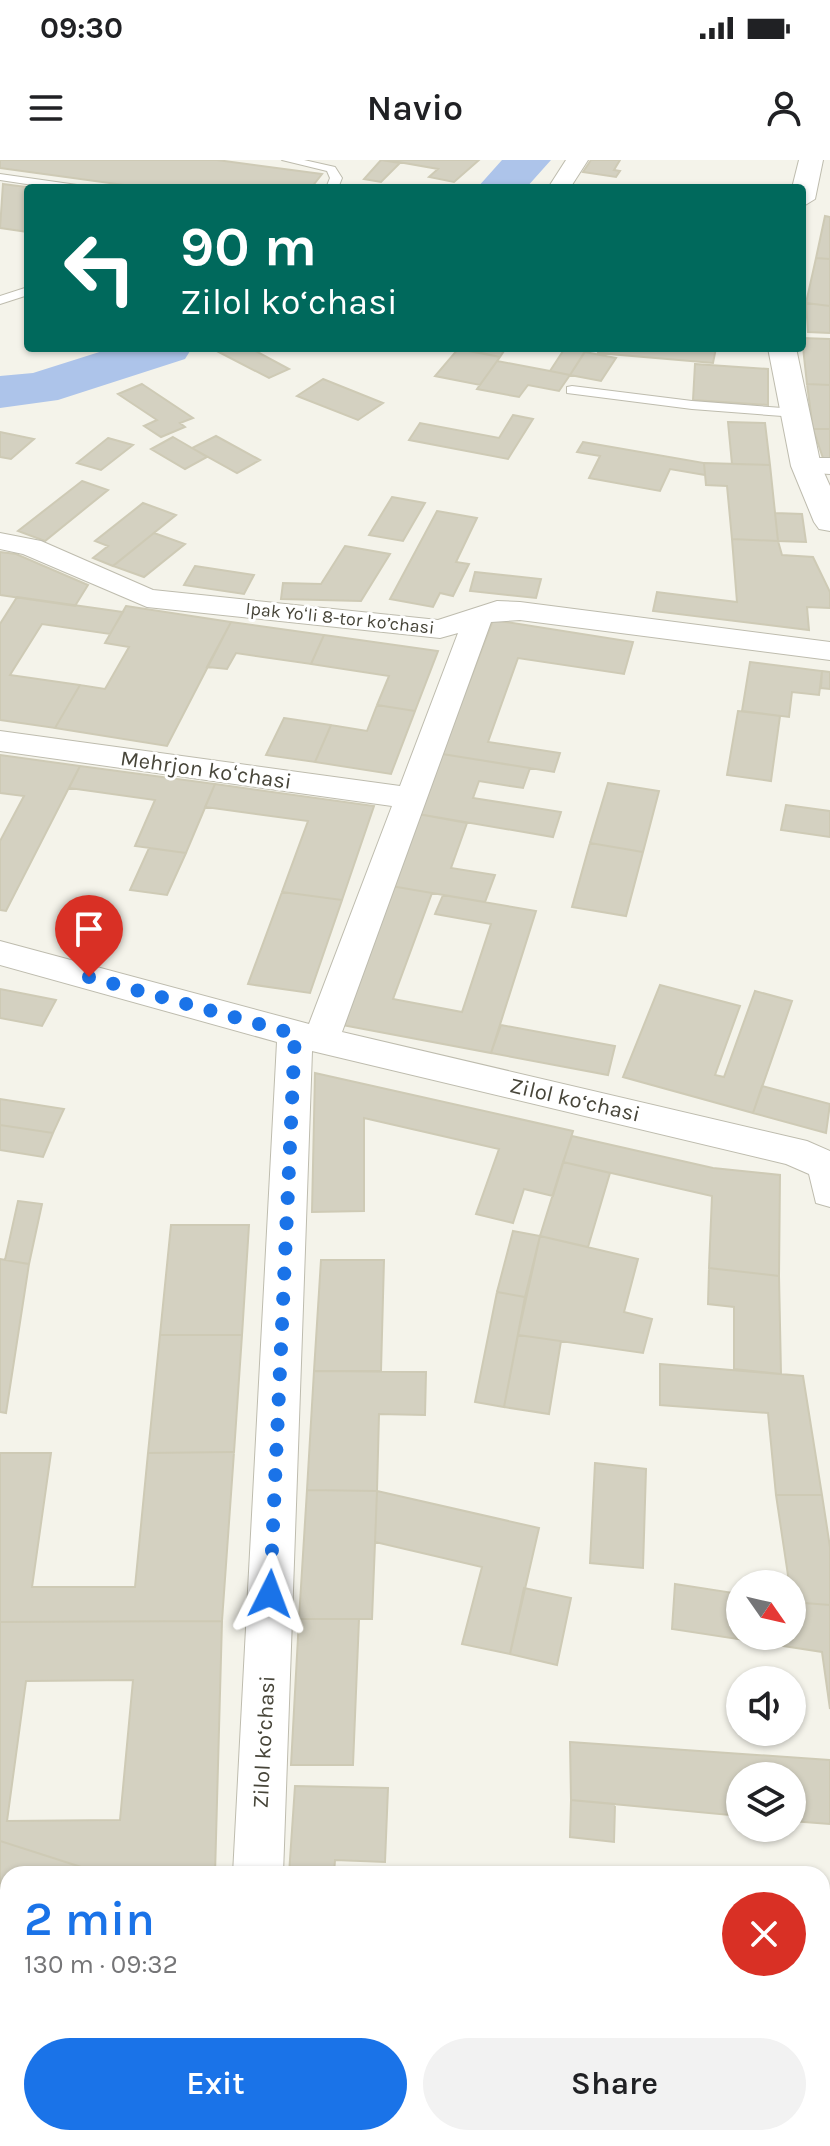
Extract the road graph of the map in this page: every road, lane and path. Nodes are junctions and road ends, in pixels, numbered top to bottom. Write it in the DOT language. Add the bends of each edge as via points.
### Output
graph roads {
  1 [pos="288,160"];
  2 [pos="577,160"];
  3 [pos="811,160"];
  4 [pos="0,177"];
  5 [pos="49,184"];
  6 [pos="334,184"];
  7 [pos="562,184"];
  8 [pos="805,184"];
  9 [pos="24,292"];
  10 [pos="0,300"];
  11 [pos="783,352"];
  12 [pos="572,390"];
  13 [pos="796,413"];
  14 [pos="818,466"];
  15 [pos="830,522"];
  16 [pos="0,541"];
  17 [pos="479,615"];
  18 [pos="830,651"];
  19 [pos="0,741"];
  20 [pos="411,798"];
  21 [pos="0,953"];
  22 [pos="308,1037"];
  23 [pos="829,1175"];
  24 [pos="258,1866"];
  1 -- 6 [label="lane" via="331,169"];
  2 -- 7 [label="street"];
  3 -- 8 [label="street"];
  4 -- 5 [label="lane"];
  9 -- 10 [label="lane"];
  11 -- 13 [label="street"];
  12 -- 13 [label="lane"];
  13 -- 14 [label="street"];
  14 -- 15 [label="street"];
  16 -- 17 [label="street, Ipak Yoʻli 8-tor koʼchasi" via="31,547 147,598 440,629"];
  17 -- 18 [label="street, Ipak Yoʻli 8-tor koʼchasi" via="520,611"];
  17 -- 20 [label="street"];
  19 -- 20 [label="street, Mehrjon koʻchasi"];
  20 -- 22 [label="street"];
  21 -- 22 [label="street, Zilol ko‘chasi"];
  22 -- 23 [label="street, Zilol ko‘chasi" via="794,1151"];
  22 -- 24 [label="street, Zilol ko‘chasi"];
}
